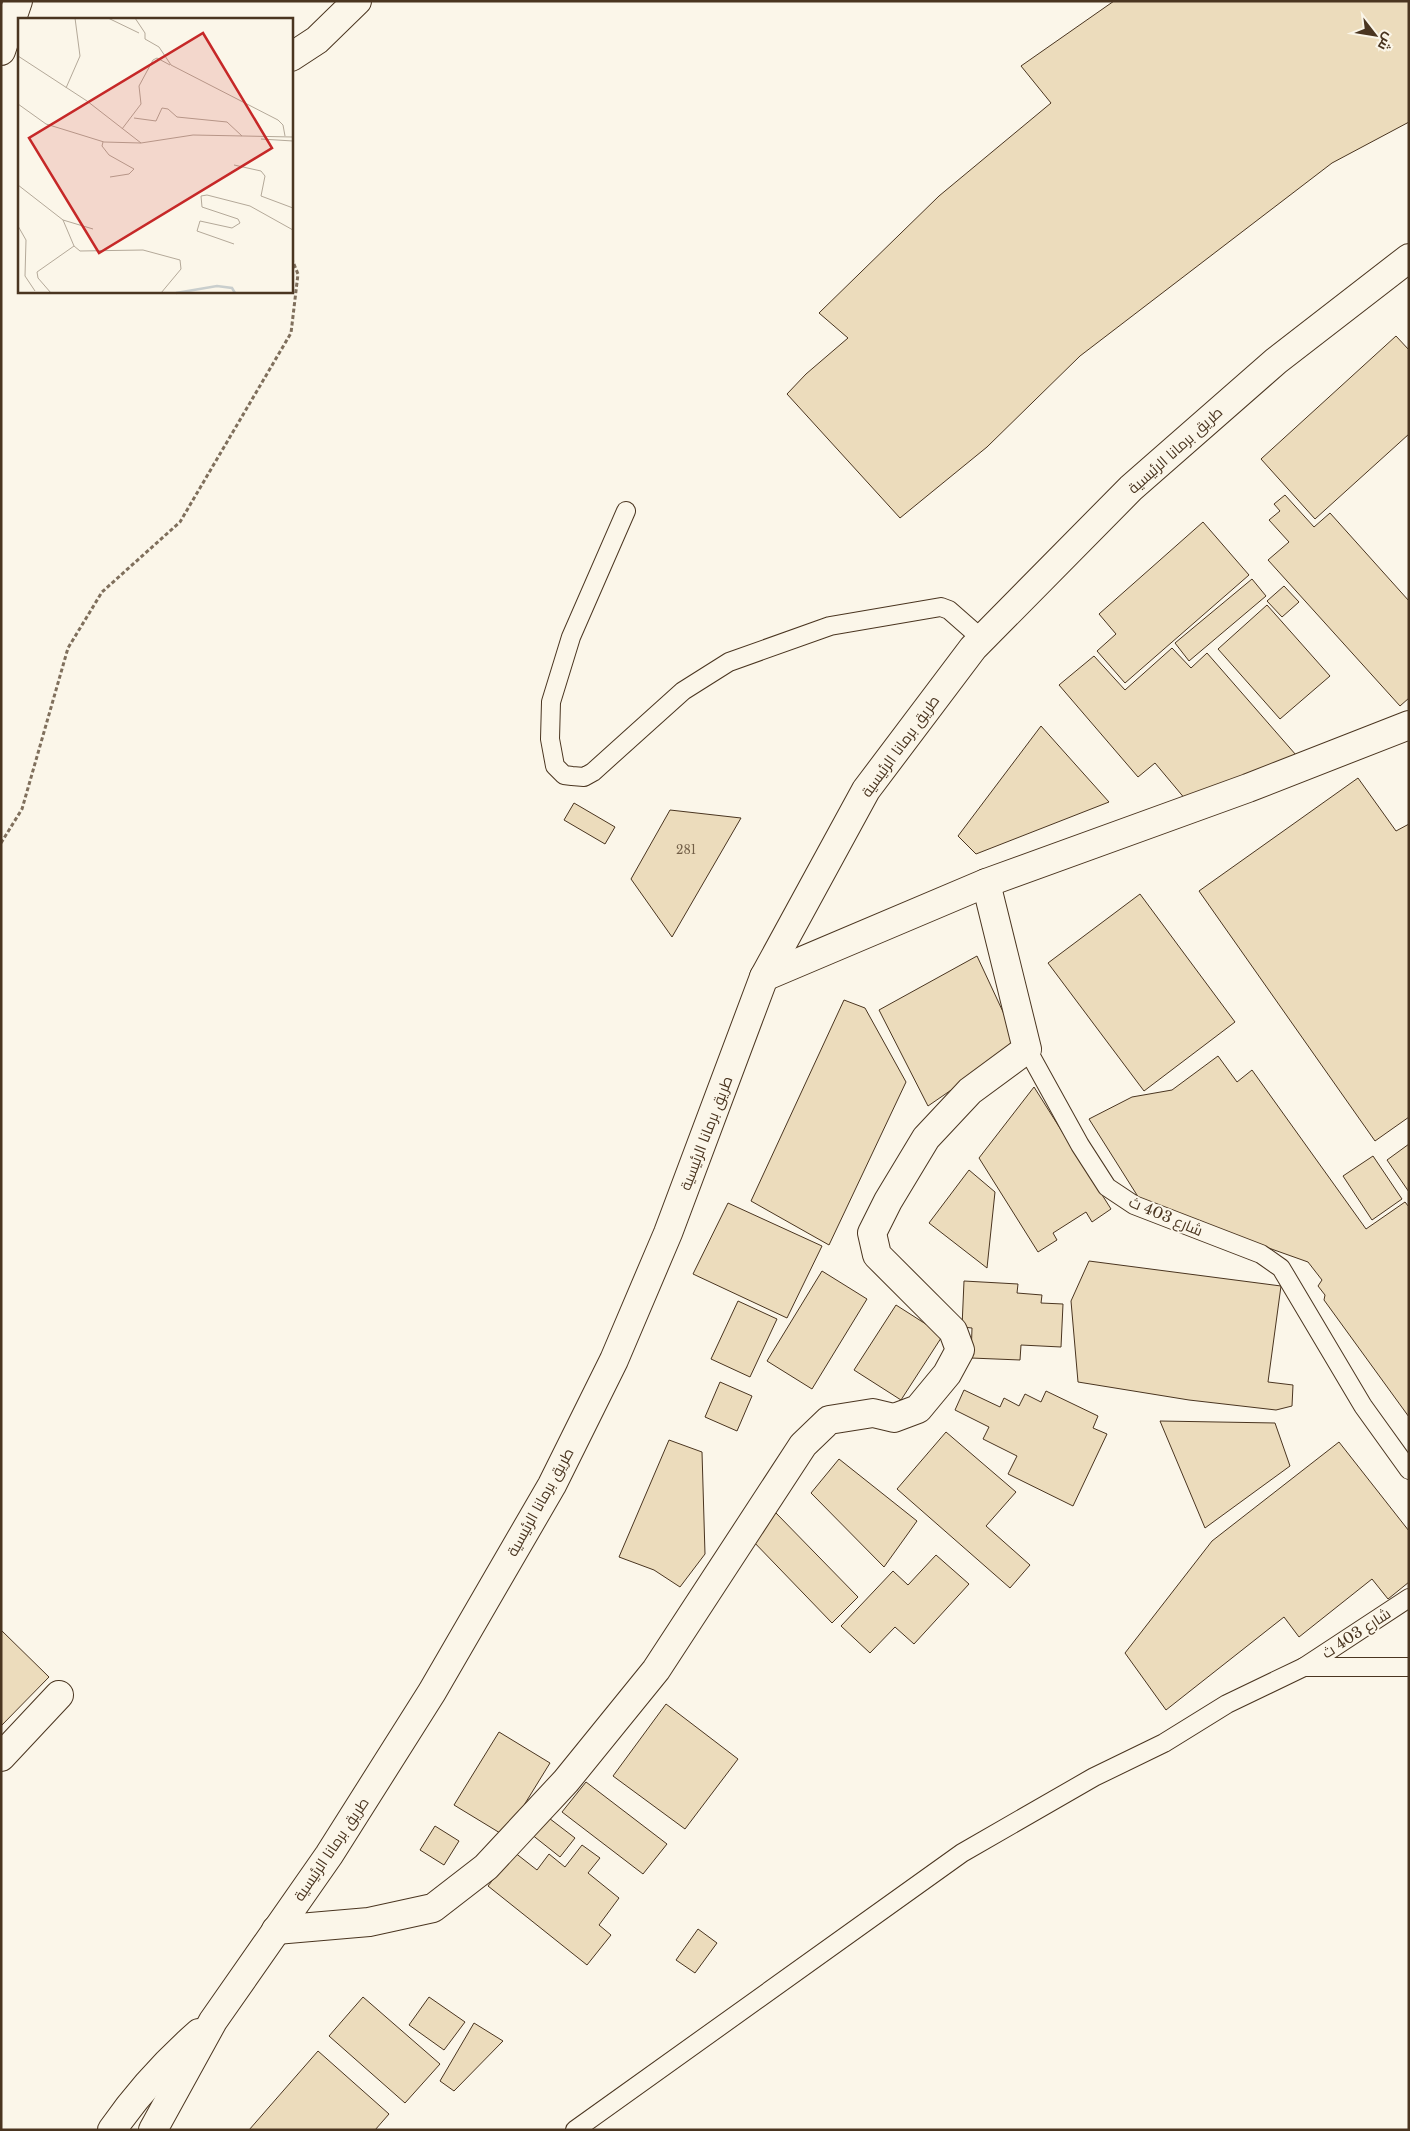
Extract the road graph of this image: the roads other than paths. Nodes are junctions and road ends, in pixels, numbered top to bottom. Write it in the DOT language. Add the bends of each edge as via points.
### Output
graph roads {
  1 [pos="18,1"];
  2 [pos="357,1"];
  3 [pos="1,51"];
  4 [pos="292,55"];
  5 [pos="1409,258"];
  6 [pos="626,511"];
  7 [pos="982,639"];
  8 [pos="1409,725"];
  9 [pos="986,883"];
  10 [pos="764,977"];
  11 [pos="1027,1049"];
  12 [pos="1409,1470"];
  13 [pos="1409,1598"];
  14 [pos="1304,1667"];
  15 [pos="1409,1667"];
  16 [pos="59,1695"];
  17 [pos="1,1757"];
  18 [pos="276,1930"];
  19 [pos="213,2021"];
  20 [pos="112,2130"];
  21 [pos="153,2130"];
  22 [pos="575,2130"];
  1 -- 3 [label="street"];
  2 -- 4 [label="street" via="317,40"];
  5 -- 7 [label="street, طريق برمانا الرئيسية" via="1276,361 1138,482"];
  6 -- 7 [label="lane" via="571,638 551,702 552,761 564,775 584,777 593,772 683,691 729,662 830,626 940,607 949,610"];
  7 -- 10 [label="street, طريق برمانا الرئيسية" via="866,790"];
  8 -- 9 [label="street" via="1248,788"];
  9 -- 10 [label="street"];
  9 -- 11 [label="street, شارع 403 ث"];
  10 -- 18 [label="street, طريق برمانا الرئيسية" via="668,1233 614,1360 552,1485 432,1692 329,1855"];
  11 -- 12 [label="lane, شارع 403 ث" via="1107,1187 1134,1205 1261,1254 1281,1268 1362,1406"];
  11 -- 18 [label="street" via="970,1091 926,1138 872,1233 877,1255 953,1331 960,1350 947,1374 918,1409 894,1418 873,1413 829,1420 803,1445 656,1670 566,1781 486,1867 433,1908 369,1922"];
  13 -- 14 [label="lane, شارع 403 ث"];
  14 -- 15 [label="lane"];
  14 -- 22 [label="lane, شارع 403 ث" via="1227,1704 1164,1743 1094,1776 962,1853"];
  16 -- 17 [label="street"];
  18 -- 19 [label="street, طريق برمانا الرئيسية"];
  19 -- 20 [label="street" via="170,2059"];
  19 -- 21 [label="street, طريق برمانا الرئيسية"];
}
